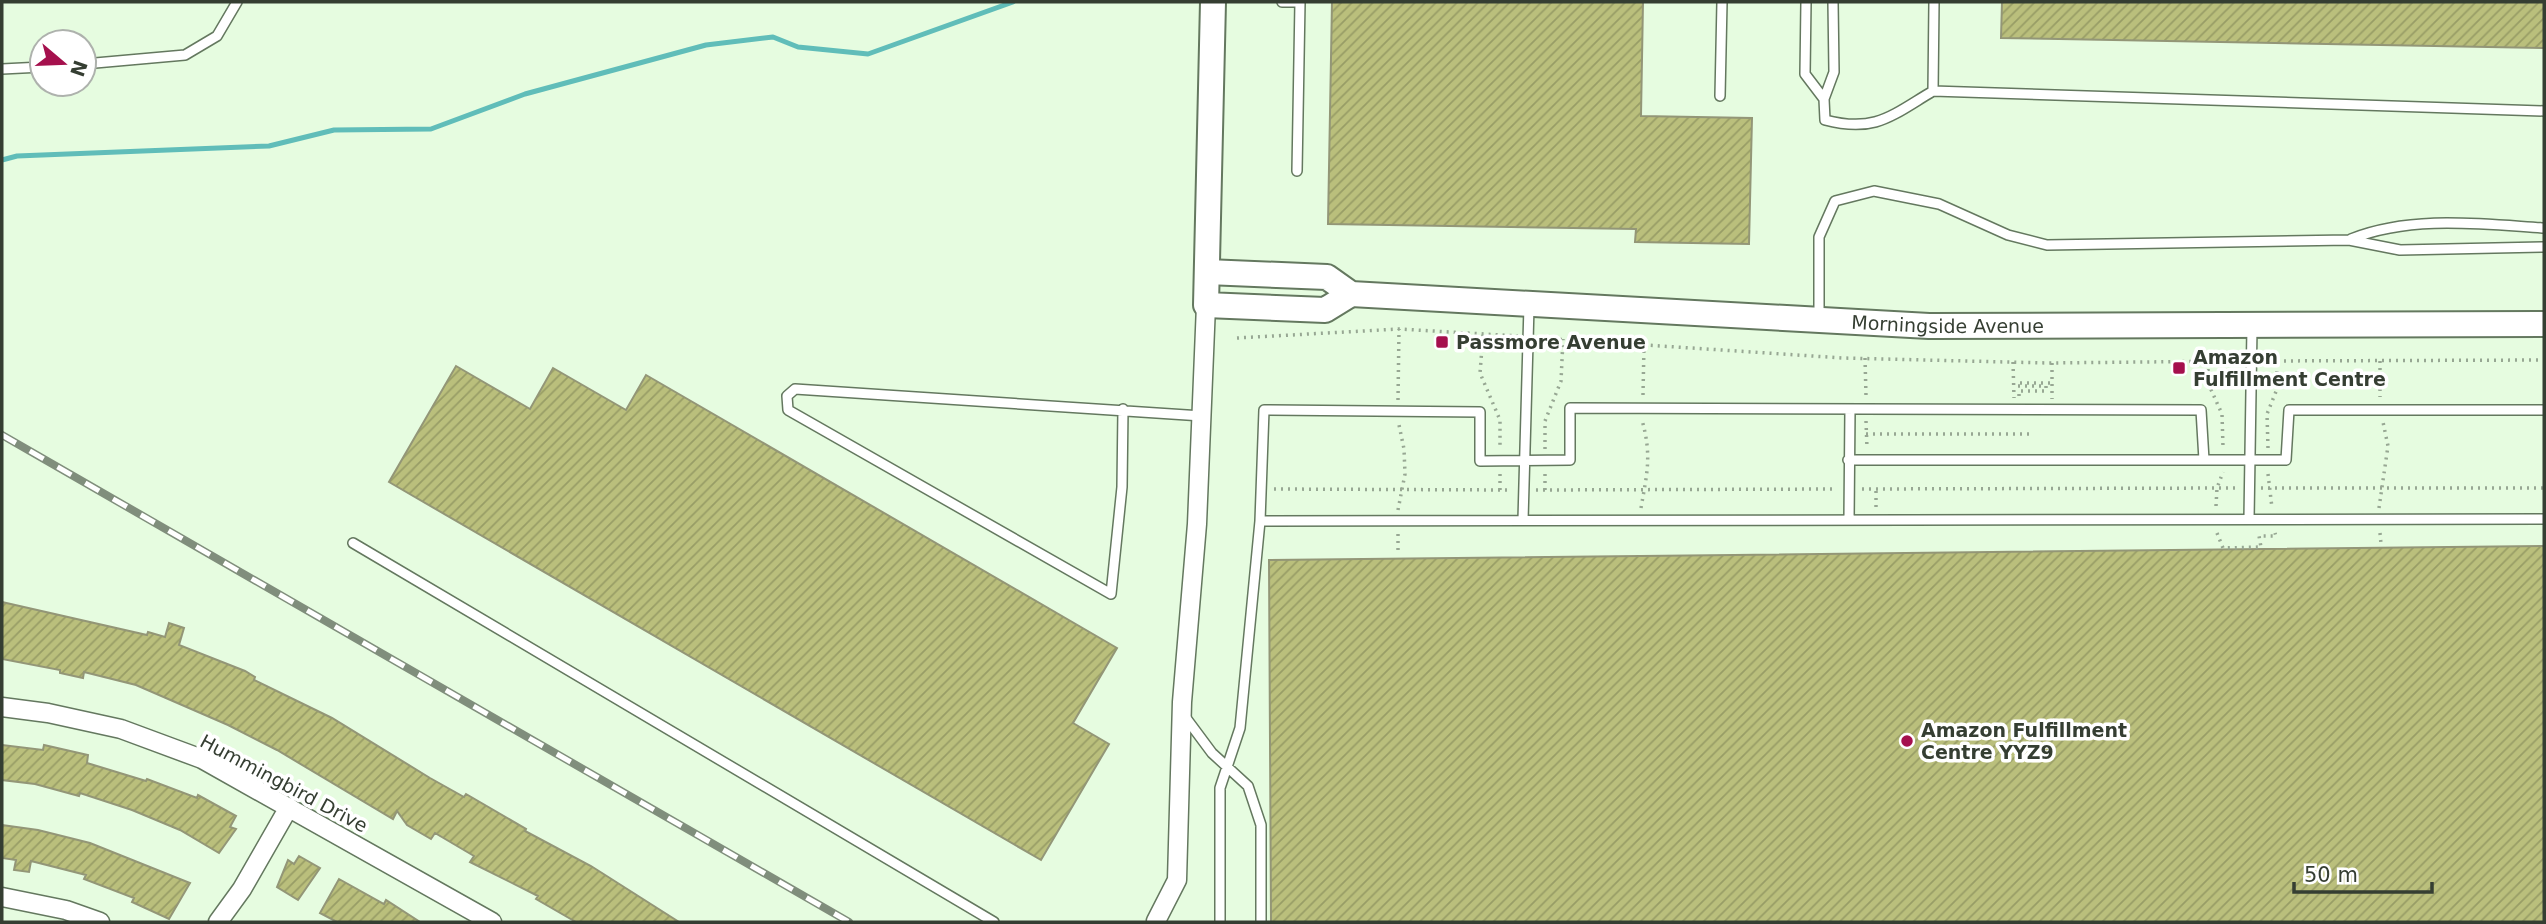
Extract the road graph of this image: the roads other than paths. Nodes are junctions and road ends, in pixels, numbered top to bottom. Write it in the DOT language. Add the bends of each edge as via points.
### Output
graph roads {
  1 [pos="237,2"];
  2 [pos="1213,2"];
  3 [pos="1282,2"];
  4 [pos="1300,2"];
  5 [pos="1722,2"];
  6 [pos="1806,2"];
  7 [pos="1833,2"];
  8 [pos="1934,2"];
  9 [pos="98,63"];
  10 [pos="28,68"];
  11 [pos="2,69"];
  12 [pos="1933,92"];
  13 [pos="1720,96"];
  14 [pos="1824,99"];
  15 [pos="2544,111"];
  16 [pos="1297,171"];
  17 [pos="2544,228"];
  18 [pos="2349,240"];
  19 [pos="2544,247"];
  20 [pos="1207,272"];
  21 [pos="1351,294"];
  22 [pos="1530,304"];
  23 [pos="1206,305"];
  24 [pos="1819,322"];
  25 [pos="2544,324"];
  26 [pos="2252,325"];
  27 [pos="1123,409"];
  28 [pos="1850,409"];
  29 [pos="2544,410"];
  30 [pos="1202,416"];
  31 [pos="1525,460"];
  32 [pos="1848,460"];
  33 [pos="2204,460"];
  34 [pos="2250,460"];
  35 [pos="2249,519"];
  36 [pos="2544,519"];
  37 [pos="1523,520"];
  38 [pos="1849,520"];
  39 [pos="1261,521"];
  40 [pos="353,543"];
  41 [pos="2,707"];
  42 [pos="1182,711"];
  43 [pos="1230,767"];
  44 [pos="289,807"];
  45 [pos="2,897"];
  46 [pos="472,917"];
  47 [pos="100,922"];
  48 [pos="218,922"];
  49 [pos="492,922"];
  50 [pos="994,922"];
  51 [pos="1154,922"];
  52 [pos="1220,922"];
  53 [pos="1261,922"];
  1 -- 9 [label="lane" via="217,36 185,55"];
  2 -- 20 [label="main road"];
  3 -- 4 [label="lane"];
  4 -- 16 [label="lane"];
  5 -- 13 [label="lane"];
  6 -- 14 [label="lane" via="1805,74"];
  7 -- 14 [label="lane" via="1834,72"];
  8 -- 12 [label="lane"];
  10 -- 11 [label="lane"];
  12 -- 14 [label="lane" via="1877,124 1846,126 1825,120"];
  12 -- 15 [label="lane"];
  17 -- 18 [label="lane" via="2440,224 2379,228"];
  18 -- 19 [label="lane" via="2400,250"];
  18 -- 24 [label="lane" via="2047,245 2008,235 1939,204 1874,191 1835,201 1819,237"];
  20 -- 21 [label="main road, Morningside Avenue" via="1327,277"];
  20 -- 23 [label="main road"];
  21 -- 22 [label="main road, Morningside Avenue"];
  21 -- 23 [label="main road" via="1325,310"];
  22 -- 24 [label="main road, Morningside Avenue"];
  22 -- 31 [label="lane"];
  23 -- 30 [label="street"];
  24 -- 26 [label="main road, Morningside Avenue"];
  25 -- 26 [label="main road, Morningside Avenue"];
  26 -- 34 [label="lane"];
  27 -- 27 [label="lane" via="796,389 787,396 788,410 1111,594 1122,487"];
  27 -- 30 [label="lane"];
  28 -- 31 [label="lane" via="1570,408 1570,460"];
  28 -- 32 [label="lane"];
  28 -- 33 [label="lane" via="2201,410"];
  29 -- 34 [label="lane" via="2289,410 2286,460"];
  30 -- 42 [label="street"];
  31 -- 37 [label="lane"];
  31 -- 39 [label="lane" via="1480,461 1480,412 1264,410"];
  32 -- 33 [label="lane"];
  32 -- 38 [label="lane"];
  33 -- 34 [label="lane"];
  34 -- 35 [label="lane"];
  35 -- 36 [label="lane"];
  35 -- 38 [label="lane"];
  37 -- 38 [label="lane"];
  37 -- 39 [label="lane"];
  39 -- 43 [label="lane" via="1240,728"];
  40 -- 50 [label="lane"];
  41 -- 44 [label="street, Hummingbird Drive" via="84,720 161,743 202,759"];
  42 -- 43 [label="lane" via="1212,754"];
  42 -- 51 [label="street" via="1177,880"];
  43 -- 52 [label="lane" via="1220,788"];
  43 -- 53 [label="lane" via="1248,786 1261,825"];
  44 -- 46 [label="street, Hummingbird Drive"];
  44 -- 48 [label="street"];
  45 -- 47 [label="street"];
  46 -- 49 [label="street, Hummingbird Drive"];
}
